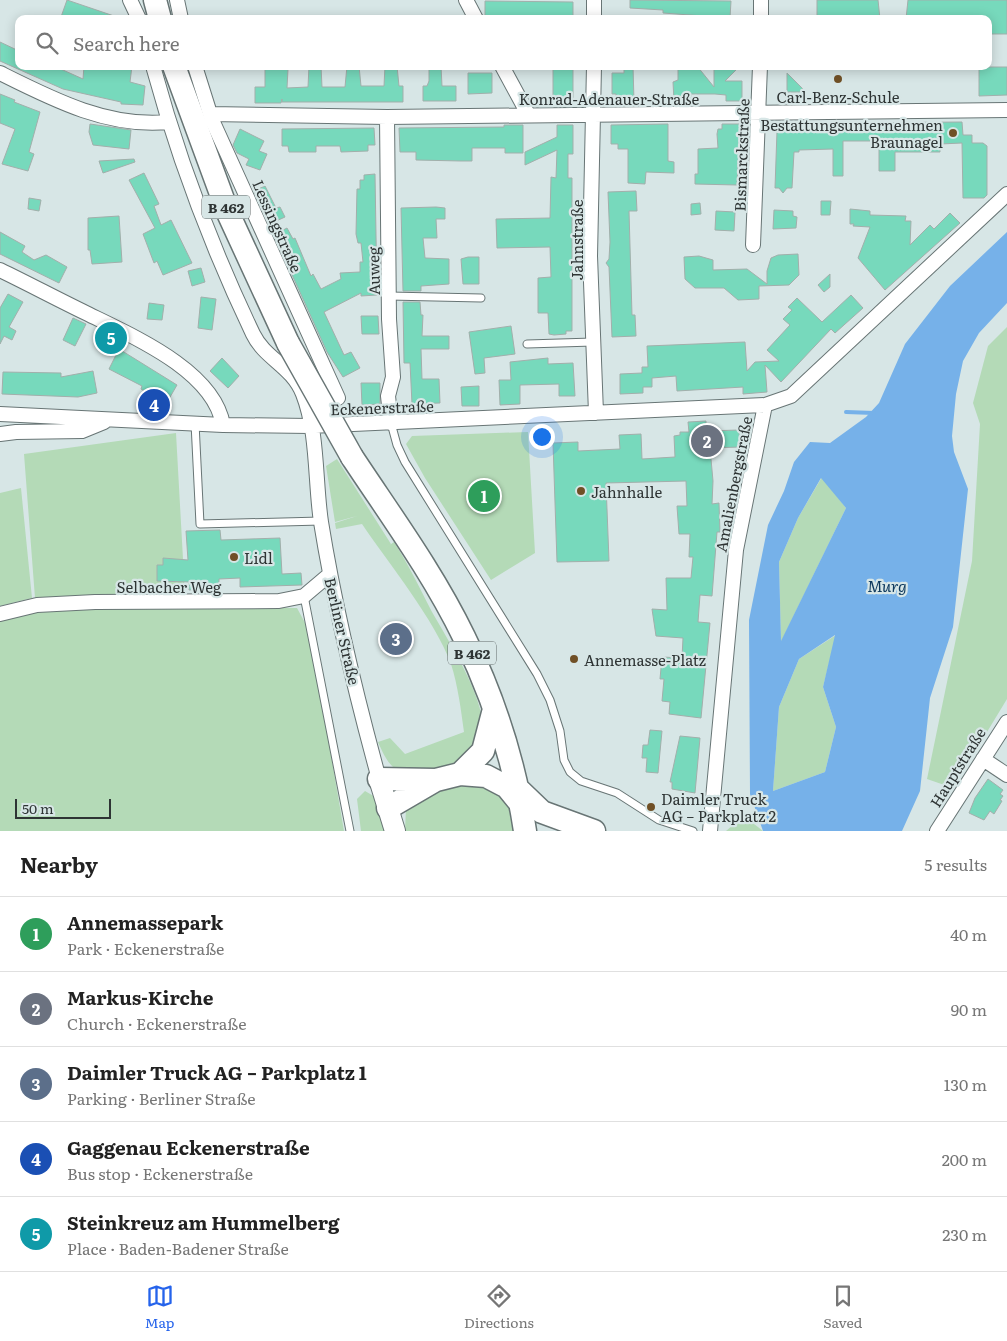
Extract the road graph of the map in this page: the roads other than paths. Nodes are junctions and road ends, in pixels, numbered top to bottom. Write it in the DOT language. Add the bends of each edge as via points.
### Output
graph roads {
  1 [pos="130,0"];
  2 [pos="156,0"];
  3 [pos="177,0"];
  4 [pos="466,0"];
  5 [pos="594,0"];
  6 [pos="761,0"];
  7 [pos="138,15"];
  8 [pos="159,15"];
  9 [pos="180,15"];
  10 [pos="474,15"];
  11 [pos="594,15"];
  12 [pos="761,15"];
  13 [pos="154,70"];
  14 [pos="175,70"];
  15 [pos="195,70"];
  16 [pos="504,70"];
  17 [pos="594,70"];
  18 [pos="760,70"];
  19 [pos="0,73"];
  20 [pos="1007,110"];
  21 [pos="759,113"];
  22 [pos="210,114"];
  23 [pos="528,114"];
  24 [pos="594,114"];
  25 [pos="387,117"];
  26 [pos="168,122"];
  27 [pos="1007,194"];
  28 [pos="753,245"];
  29 [pos="0,270"];
  30 [pos="389,296"];
  31 [pos="481,298"];
  32 [pos="593,342"];
  33 [pos="527,344"];
  34 [pos="338,398"];
  35 [pos="765,405"];
  36 [pos="0,414"];
  37 [pos="596,414"];
  38 [pos="110,420"];
  39 [pos="195,423"];
  40 [pos="391,423"];
  41 [pos="223,425"];
  42 [pos="310,426"];
  43 [pos="0,434"];
  44 [pos="321,521"];
  45 [pos="330,574"];
  46 [pos="304,596"];
  47 [pos="0,614"];
  48 [pos="495,708"];
  49 [pos="1007,722"];
  50 [pos="983,759"];
  51 [pos="460,774"];
  52 [pos="1007,775"];
  53 [pos="379,779"];
  54 [pos="436,780"];
  55 [pos="519,796"];
  56 [pos="388,808"];
  57 [pos="584,830"];
  58 [pos="350,831"];
  59 [pos="395,831"];
  60 [pos="525,831"];
  61 [pos="693,831"];
  62 [pos="710,831"];
  63 [pos="937,831"];
  1 -- 7 [label="street"];
  2 -- 8 [label="main road"];
  3 -- 9 [label="street"];
  4 -- 10 [label="street"];
  5 -- 11 [label="street"];
  6 -- 12 [label="street"];
  13 -- 26 [label="street"];
  14 -- 48 [label="main road, B 462, bridge" via="228,213 288,343 352,457 445,600"];
  15 -- 22 [label="street, Lessingstraße"];
  16 -- 23 [label="street"];
  17 -- 24 [label="street, Jahnstraße"];
  18 -- 21 [label="street, Bismarckstraße"];
  19 -- 26 [label="street" via="59,102 96,115 152,124"];
  20 -- 21 [label="street, Konrad-Adenauer-Straße"];
  21 -- 24 [label="street, Konrad-Adenauer-Straße"];
  21 -- 28 [label="street, Bismarckstraße"];
  22 -- 25 [label="street, Konrad-Adenauer-Straße"];
  22 -- 34 [label="street, Lessingstraße"];
  23 -- 24 [label="street, Konrad-Adenauer-Straße"];
  23 -- 25 [label="street, Konrad-Adenauer-Straße"];
  24 -- 32 [label="street, Jahnstraße" via="590,256"];
  25 -- 30 [label="street, Auweg"];
  26 -- 42 [label="street" via="212,241 254,336 265,352 293,376 303,395"];
  27 -- 35 [label="street, Amalienbergstraße" via="791,396"];
  29 -- 41 [label="street" via="139,340 175,362 215,402"];
  30 -- 31 [label="lane"];
  30 -- 40 [label="street, Auweg" via="393,377 388,396"];
  32 -- 33 [label="lane"];
  32 -- 37 [label="street, Jahnstraße"];
  35 -- 37 [label="street, Eckenerstraße"];
  35 -- 62 [label="street, Amalienbergstraße" via="736,550"];
  36 -- 38 [label="street, Eckenerstraße"];
  37 -- 40 [label="street, Eckenerstraße"];
  38 -- 39 [label="street, Eckenerstraße"];
  38 -- 43 [label="street" via="82,431"];
  39 -- 41 [label="street, Eckenerstraße"];
  39 -- 44 [label="lane" via="200,524"];
  40 -- 42 [label="street, Eckenerstraße"];
  40 -- 61 [label="lane" via="405,462 537,674 550,700 560,731 564,760 570,772 581,781 617,793 659,820"];
  41 -- 42 [label="street, Eckenerstraße"];
  42 -- 44 [label="street, Berliner Straße"];
  44 -- 45 [label="street, Berliner Straße"];
  45 -- 46 [label="street, Selbacher Weg"];
  45 -- 53 [label="street, Berliner Straße"];
  46 -- 47 [label="street, Selbacher Weg" via="279,601 37,605"];
  46 -- 58 [label="lane"];
  48 -- 51 [label="main road" via="483,751"];
  48 -- 55 [label="main road, B 462"];
  49 -- 50 [label="street, Hauptstraße"];
  50 -- 52 [label="street"];
  50 -- 63 [label="street, Hauptstraße"];
  51 -- 54 [label="main road"];
  51 -- 55 [label="main road" via="498,780"];
  53 -- 54 [label="main road"];
  53 -- 56 [label="main road, Berliner Straße"];
  54 -- 56 [label="main road"];
  55 -- 57 [label="main road" via="542,812"];
  55 -- 60 [label="main road, B 462"];
  56 -- 59 [label="main road, Berliner Straße"];
}
